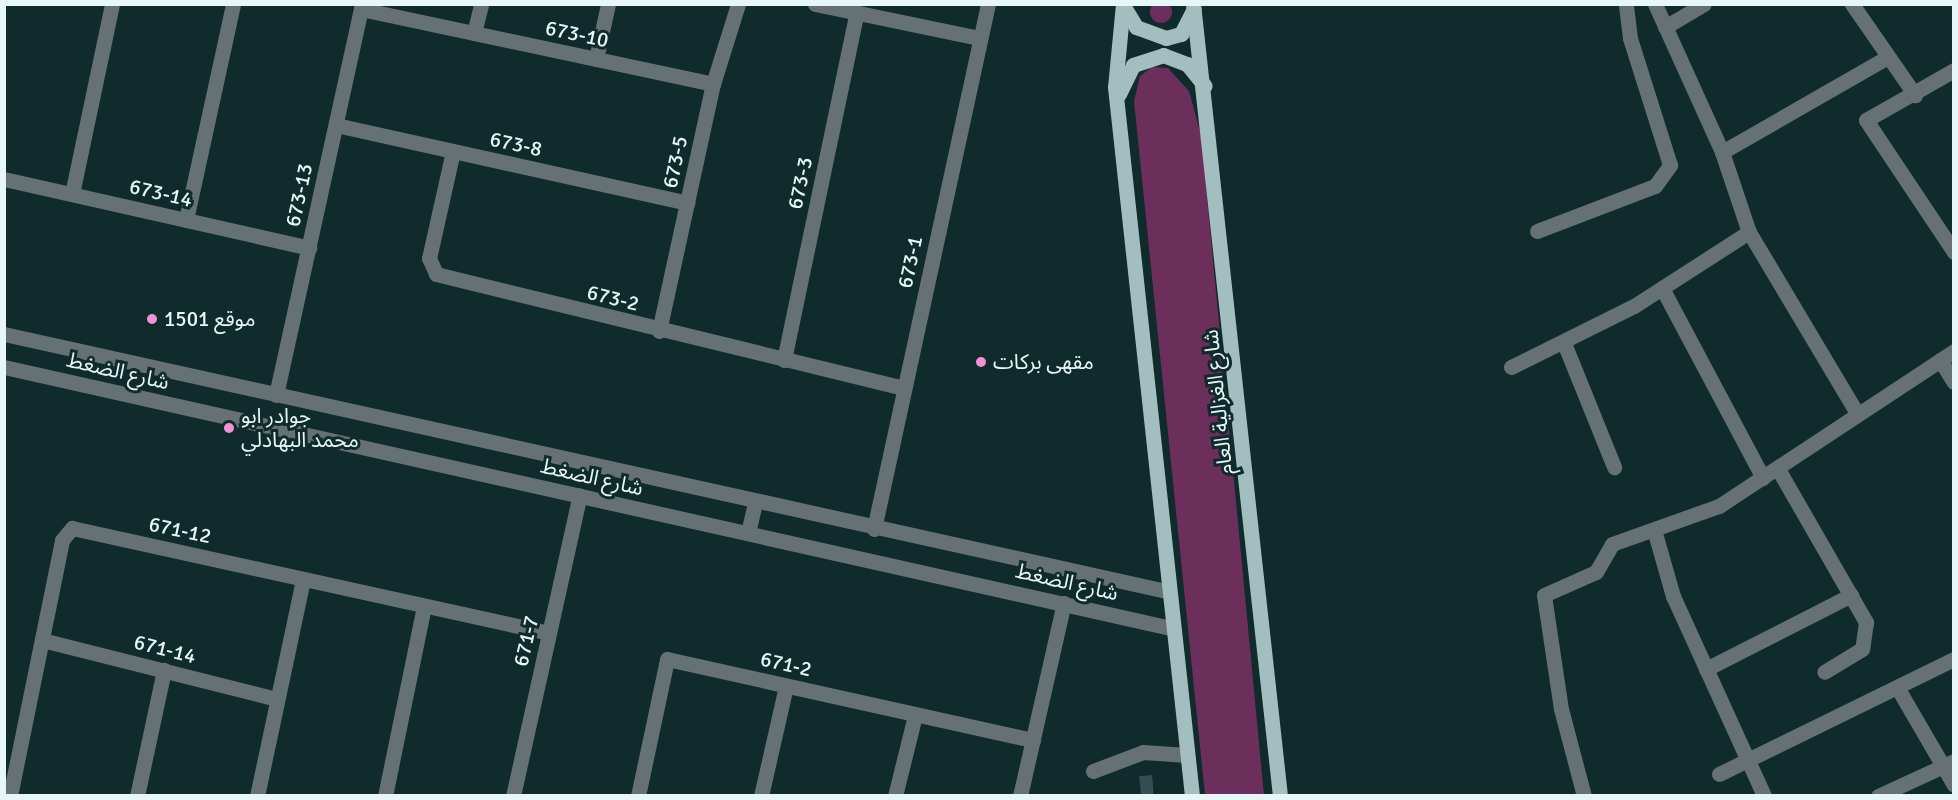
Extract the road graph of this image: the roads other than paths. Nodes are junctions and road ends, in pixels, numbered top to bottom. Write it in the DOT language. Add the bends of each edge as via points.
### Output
graph roads {
  1 [pos="112,4"];
  2 [pos="233,4"];
  3 [pos="481,4"];
  4 [pos="608,4"];
  5 [pos="738,4"];
  6 [pos="814,4"];
  7 [pos="988,4"];
  8 [pos="1626,4"];
  9 [pos="1655,4"];
  10 [pos="1704,4"];
  11 [pos="1852,4"];
  12 [pos="1123,5"];
  13 [pos="1193,6"];
  14 [pos="362,7"];
  15 [pos="856,14"];
  16 [pos="1665,27"];
  17 [pos="474,33"];
  18 [pos="979,38"];
  19 [pos="1888,57"];
  20 [pos="596,59"];
  21 [pos="1953,70"];
  22 [pos="714,84"];
  23 [pos="1206,89"];
  24 [pos="1915,95"];
  25 [pos="1117,100"];
  26 [pos="336,125"];
  27 [pos="453,151"];
  28 [pos="1722,152"];
  29 [pos="4,179"];
  30 [pos="72,194"];
  31 [pos="687,203"];
  32 [pos="186,220"];
  33 [pos="1536,231"];
  34 [pos="1749,232"];
  35 [pos="309,248"];
  36 [pos="1953,252"];
  37 [pos="1662,288"];
  38 [pos="659,331"];
  39 [pos="4,334"];
  40 [pos="1564,343"];
  41 [pos="1953,351"];
  42 [pos="784,360"];
  43 [pos="1940,360"];
  44 [pos="4,367"];
  45 [pos="1511,368"];
  46 [pos="1953,382"];
  47 [pos="904,388"];
  48 [pos="276,395"];
  49 [pos="1857,413"];
  50 [pos="1614,467"];
  51 [pos="1778,469"];
  52 [pos="1763,478"];
  53 [pos="580,495"];
  54 [pos="755,502"];
  55 [pos="874,529"];
  56 [pos="748,533"];
  57 [pos="1655,533"];
  58 [pos="303,579"];
  59 [pos="1166,591"];
  60 [pos="1851,595"];
  61 [pos="1064,603"];
  62 [pos="424,606"];
  63 [pos="1171,628"];
  64 [pos="549,633"];
  65 [pos="42,640"];
  66 [pos="1953,659"];
  67 [pos="1706,669"];
  68 [pos="164,670"];
  69 [pos="1824,672"];
  70 [pos="786,686"];
  71 [pos="1897,687"];
  72 [pos="277,699"];
  73 [pos="915,715"];
  74 [pos="1032,740"];
  75 [pos="1186,755"];
  76 [pos="1749,763"];
  77 [pos="1948,763"];
  78 [pos="1093,771"];
  79 [pos="1719,774"];
  80 [pos="1953,784"];
  81 [pos="10,795"];
  82 [pos="137,795"];
  83 [pos="257,795"];
  84 [pos="385,795"];
  85 [pos="513,795"];
  86 [pos="638,795"];
  87 [pos="761,795"];
  88 [pos="895,795"];
  89 [pos="1020,795"];
  90 [pos="1192,795"];
  91 [pos="1280,795"];
  92 [pos="1584,795"];
  93 [pos="1764,795"];
  94 [pos="1878,795"];
  1 -- 30 [label="street"];
  2 -- 32 [label="street"];
  3 -- 17 [label="street"];
  4 -- 20 [label="street"];
  5 -- 22 [label="street, 673-5"];
  6 -- 15 [label="street"];
  7 -- 18 [label="street, 673-1"];
  8 -- 33 [label="street" via="1630,38 1670,165 1655,186"];
  9 -- 16 [label="street"];
  10 -- 16 [label="street"];
  11 -- 19 [label="street"];
  12 -- 13 [label="main road" via="1136,27 1166,38 1182,34"];
  12 -- 25 [label="main road" via="1115,65"];
  13 -- 23 [label="main road, شارع الغزالية العام"];
  14 -- 17 [label="street, 673-10"];
  14 -- 26 [label="street, 673-13"];
  15 -- 18 [label="street"];
  15 -- 42 [label="street, 673-3"];
  16 -- 28 [label="street"];
  17 -- 20 [label="street, 673-10"];
  18 -- 47 [label="street, 673-1"];
  19 -- 24 [label="street"];
  19 -- 28 [label="street"];
  20 -- 22 [label="street, 673-10"];
  21 -- 24 [label="street"];
  22 -- 31 [label="street, 673-5"];
  23 -- 25 [label="main road" via="1187,64 1163,55 1133,65"];
  23 -- 91 [label="main road, شارع الغزالية العام"];
  24 -- 36 [label="street" via="1866,120"];
  25 -- 59 [label="main road"];
  26 -- 27 [label="street, 673-8"];
  26 -- 35 [label="street, 673-13"];
  27 -- 31 [label="street, 673-8"];
  27 -- 38 [label="street, 673-2" via="429,258 436,274"];
  28 -- 34 [label="street"];
  29 -- 30 [label="street, 673-14"];
  30 -- 32 [label="street, 673-14"];
  31 -- 38 [label="street, 673-5"];
  32 -- 35 [label="street, 673-14"];
  34 -- 37 [label="street"];
  34 -- 49 [label="street"];
  35 -- 48 [label="street, 673-13"];
  37 -- 40 [label="street"];
  37 -- 52 [label="street"];
  38 -- 42 [label="street, 673-2"];
  39 -- 48 [label="street, شارع الضغط"];
  40 -- 45 [label="street"];
  40 -- 50 [label="street"];
  41 -- 43 [label="street"];
  42 -- 47 [label="street, 673-2"];
  43 -- 46 [label="street"];
  43 -- 49 [label="street"];
  44 -- 53 [label="street, شارع الضغط"];
  47 -- 55 [label="street, 673-1"];
  48 -- 54 [label="street, شارع الضغط"];
  49 -- 51 [label="street"];
  51 -- 52 [label="street"];
  51 -- 60 [label="street"];
  52 -- 57 [label="street" via="1719,506"];
  53 -- 56 [label="street, شارع الضغط"];
  53 -- 64 [label="street, 671-7"];
  54 -- 55 [label="street, شارع الضغط"];
  54 -- 56 [label="street"];
  55 -- 59 [label="street, شارع الضغط"];
  56 -- 61 [label="street, شارع الضغط"];
  57 -- 67 [label="street" via="1673,596"];
  57 -- 92 [label="street" via="1612,544 1596,572 1550,589 1542,602"];
  58 -- 62 [label="street, 671-12"];
  58 -- 65 [label="street, 671-12" via="72,528 62,540"];
  58 -- 72 [label="street"];
  59 -- 63 [label="main road"];
  60 -- 67 [label="street"];
  60 -- 69 [label="street" via="1866,622 1867,642"];
  61 -- 63 [label="street, شارع الضغط"];
  61 -- 74 [label="street"];
  62 -- 64 [label="street, 671-12"];
  62 -- 84 [label="street"];
  63 -- 75 [label="main road"];
  64 -- 85 [label="street, 671-7"];
  65 -- 68 [label="street, 671-14"];
  65 -- 81 [label="street, 671-12"];
  66 -- 71 [label="street"];
  67 -- 76 [label="street"];
  68 -- 72 [label="street, 671-14"];
  68 -- 82 [label="street"];
  70 -- 73 [label="street, 671-2"];
  70 -- 86 [label="street, 671-2" via="667,659"];
  70 -- 87 [label="street"];
  71 -- 76 [label="street"];
  71 -- 77 [label="street"];
  72 -- 83 [label="street"];
  73 -- 74 [label="street, 671-2"];
  73 -- 88 [label="street"];
  74 -- 89 [label="street"];
  75 -- 78 [label="street" via="1143,752"];
  75 -- 90 [label="main road"];
  76 -- 79 [label="street"];
  76 -- 93 [label="street"];
  77 -- 80 [label="street"];
  77 -- 94 [label="street"];
}
